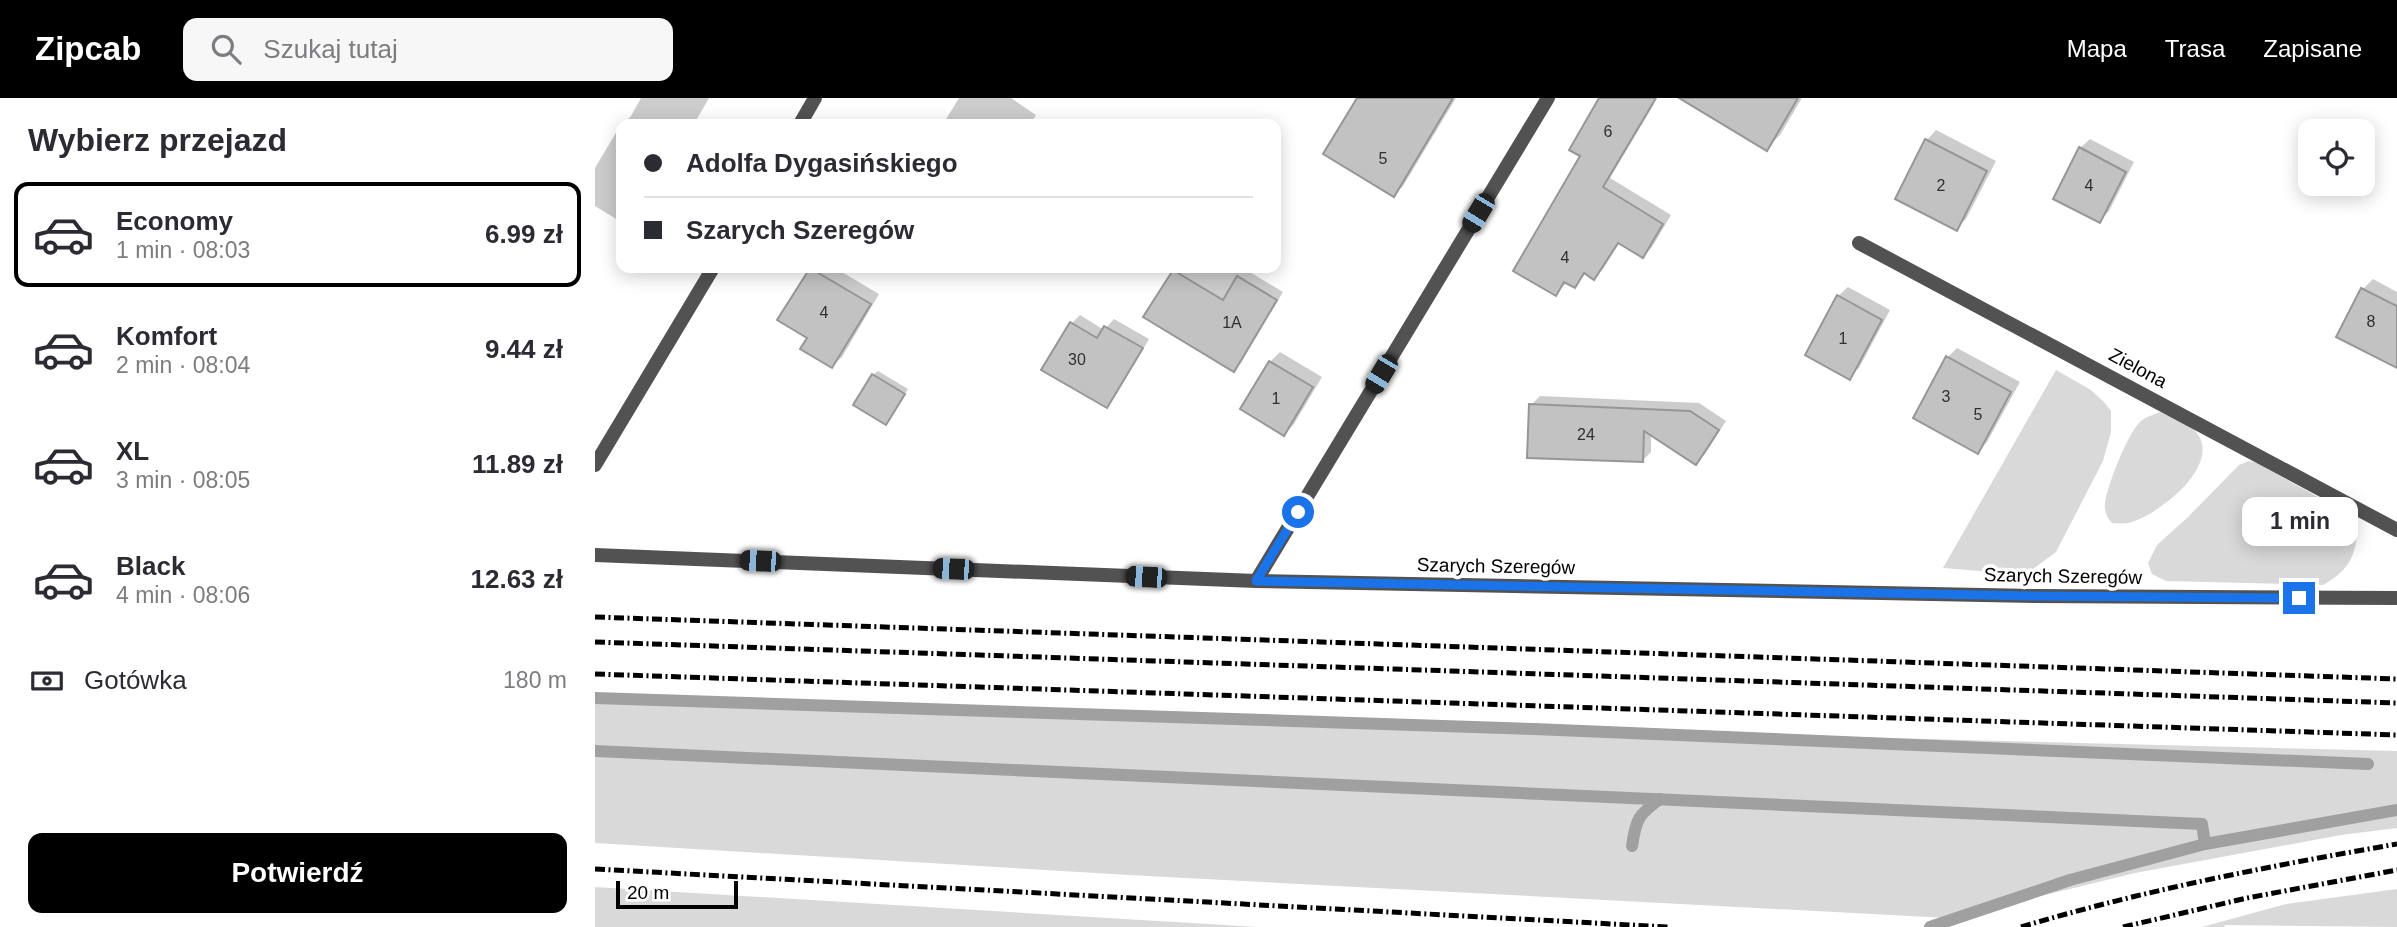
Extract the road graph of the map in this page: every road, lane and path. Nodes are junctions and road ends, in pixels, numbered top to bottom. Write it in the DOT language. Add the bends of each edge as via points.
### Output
graph roads {
  1 [pos="815,98"];
  2 [pos="1548,98"];
  3 [pos="803,119"];
  4 [pos="1859,243"];
  5 [pos="710,273"];
  6 [pos="595,464"];
  7 [pos="2397,530"];
  8 [pos="595,555"];
  9 [pos="1256,581"];
  10 [pos="2397,598"];
  1 -- 3 [label="street"];
  2 -- 9 [label="street"];
  4 -- 7 [label="street, Zielona"];
  5 -- 6 [label="street"];
  8 -- 9 [label="street, Szarych Szeregów"];
  9 -- 10 [label="street, Szarych Szeregów" via="2021,596"];
}
